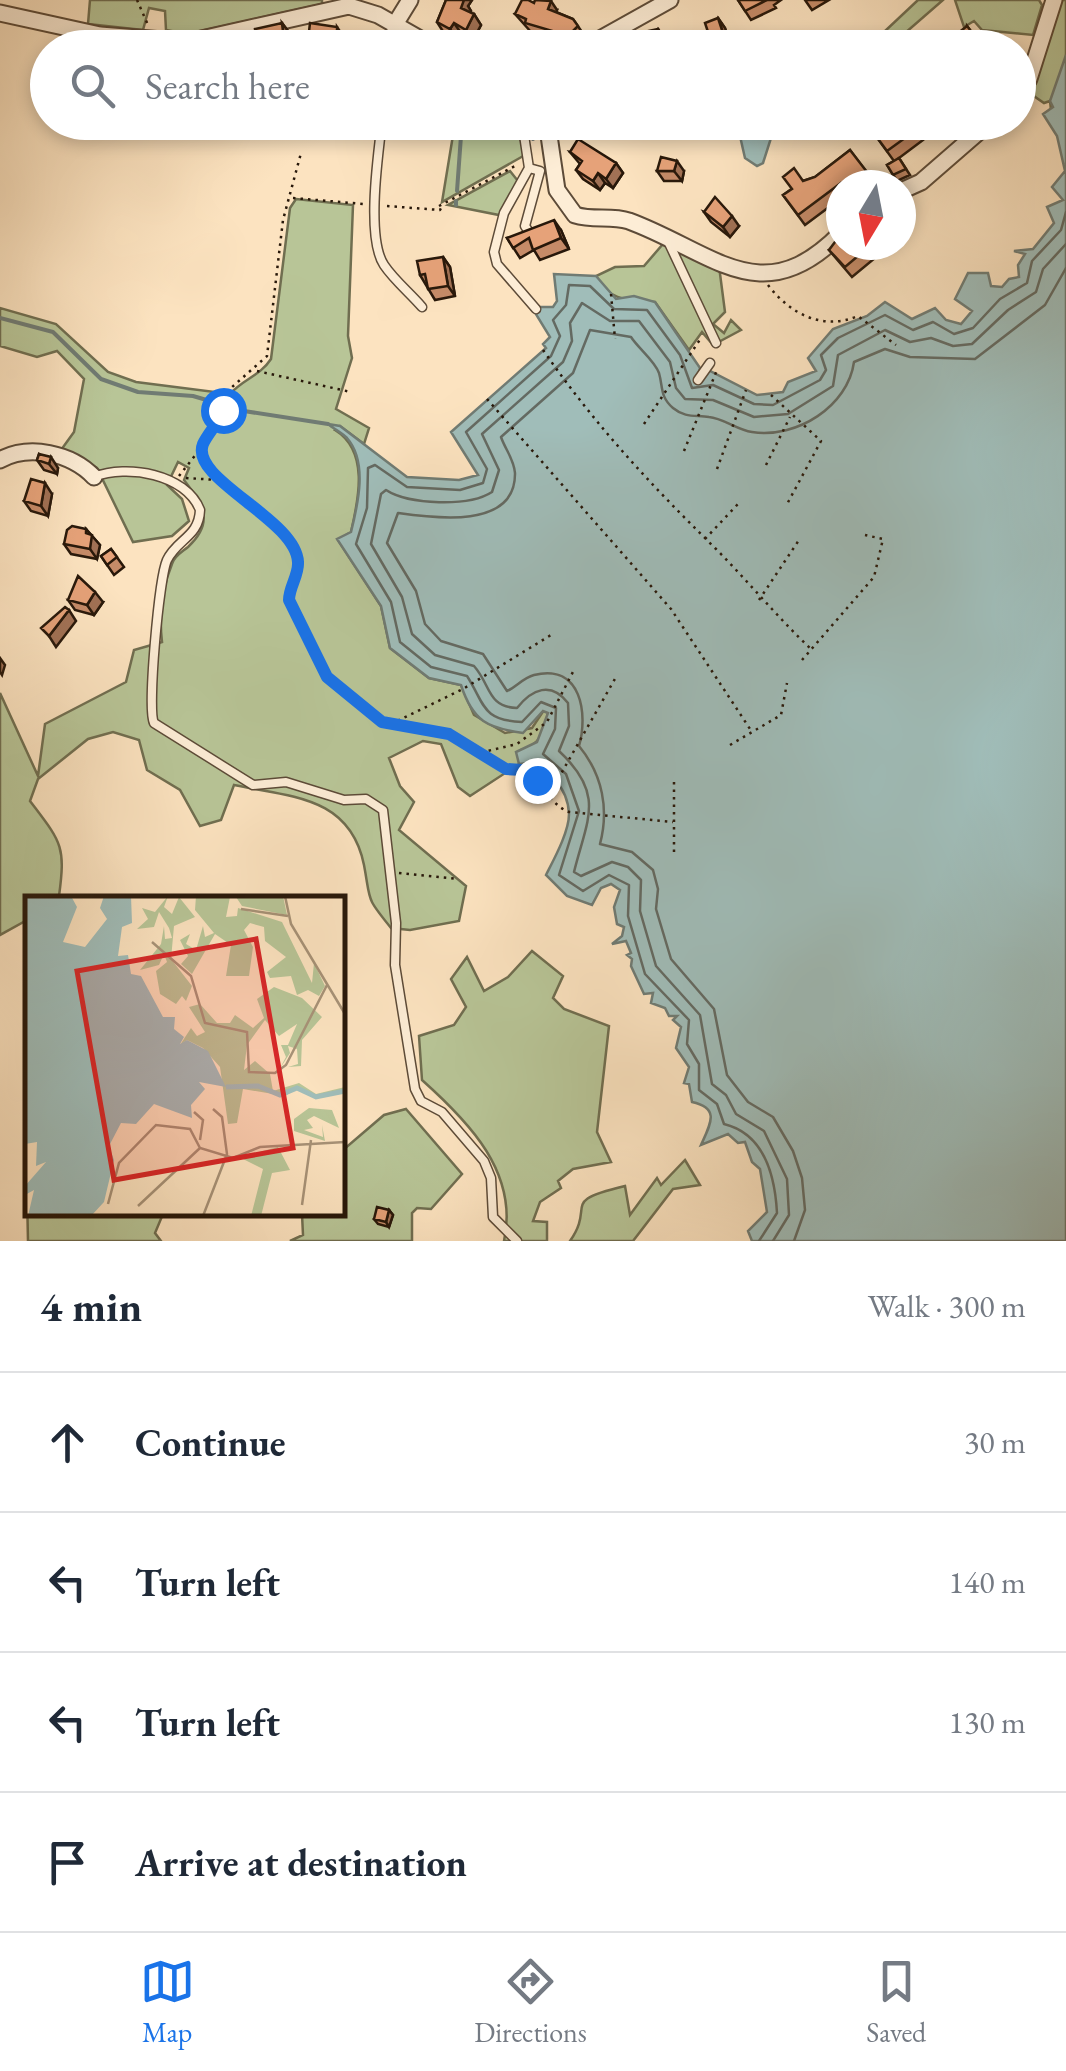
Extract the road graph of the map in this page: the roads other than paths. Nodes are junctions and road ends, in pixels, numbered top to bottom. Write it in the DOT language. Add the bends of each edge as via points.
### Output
graph roads {
  1 [pos="410,0"];
  2 [pos="670,0"];
  3 [pos="1054,0"];
  4 [pos="0,13"];
  5 [pos="394,26"];
  6 [pos="77,30"];
  7 [pos="250,30"];
  8 [pos="393,30"];
  9 [pos="402,30"];
  10 [pos="616,30"];
  11 [pos="1036,58"];
  12 [pos="380,140"];
  13 [pos="526,140"];
  14 [pos="550,140"];
  15 [pos="969,140"];
  16 [pos="529,168"];
  17 [pos="916,184"];
  18 [pos="531,235"];
  19 [pos="667,239"];
  20 [pos="826,248"];
  21 [pos="422,307"];
  22 [pos="536,309"];
  23 [pos="716,344"];
  24 [pos="710,362"];
  25 [pos="698,380"];
  26 [pos="0,460"];
  27 [pos="94,478"];
  28 [pos="517,1241"];
  1 -- 5 [label="street"];
  2 -- 10 [label="street"];
  3 -- 11 [label="street"];
  4 -- 6 [label="street"];
  5 -- 7 [label="street" via="349,6"];
  5 -- 8 [label="lane"];
  5 -- 9 [label="street"];
  12 -- 21 [label="lane" via="378,249 383,264"];
  13 -- 16 [label="lane"];
  14 -- 19 [label="street" via="557,190 569,212 630,222"];
  15 -- 17 [label="street"];
  16 -- 18 [label="lane" via="540,171 525,226"];
  16 -- 22 [label="lane" via="504,213 494,252"];
  19 -- 20 [label="street" via="762,275 810,263"];
  19 -- 23 [label="lane"];
  24 -- 25 [label="lane"];
  26 -- 27 [label="street" via="20,452 54,455"];
  27 -- 28 [label="lane" via="114,472 178,478 196,498 194,534 171,554 156,608 151,719 252,784 276,780 376,803 385,820 395,965 415,1090 476,1148 491,1178 493,1217"];
}
